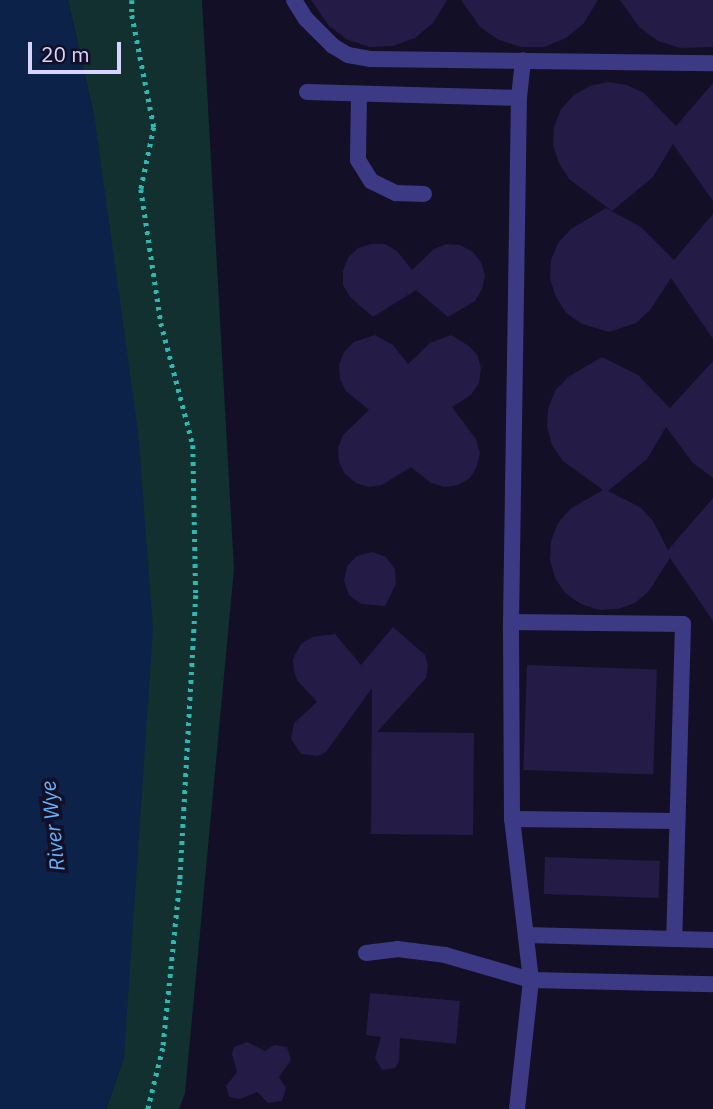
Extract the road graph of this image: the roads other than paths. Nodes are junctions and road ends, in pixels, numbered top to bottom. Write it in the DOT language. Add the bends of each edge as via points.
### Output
graph roads {
  1 [pos="294,0"];
  2 [pos="523,60"];
  3 [pos="713,63"];
  4 [pos="307,92"];
  5 [pos="359,94"];
  6 [pos="519,98"];
  7 [pos="424,194"];
  8 [pos="512,622"];
  9 [pos="512,819"];
  10 [pos="677,821"];
  11 [pos="526,935"];
  12 [pos="674,939"];
  13 [pos="713,940"];
  14 [pos="366,953"];
  15 [pos="531,980"];
  16 [pos="713,984"];
  17 [pos="517,1109"];
  1 -- 2 [label="lane" via="319,34 348,55"];
  2 -- 3 [label="lane"];
  2 -- 6 [label="lane"];
  4 -- 5 [label="lane"];
  5 -- 6 [label="lane"];
  5 -- 7 [label="lane" via="358,160 371,181 396,193"];
  6 -- 8 [label="lane"];
  8 -- 9 [label="lane"];
  8 -- 10 [label="lane" via="682,624"];
  9 -- 10 [label="lane"];
  9 -- 11 [label="lane"];
  10 -- 12 [label="lane"];
  11 -- 12 [label="lane"];
  11 -- 15 [label="lane"];
  12 -- 13 [label="lane"];
  14 -- 15 [label="lane" via="397,949 445,955"];
  15 -- 16 [label="lane"];
  15 -- 17 [label="lane"];
}
